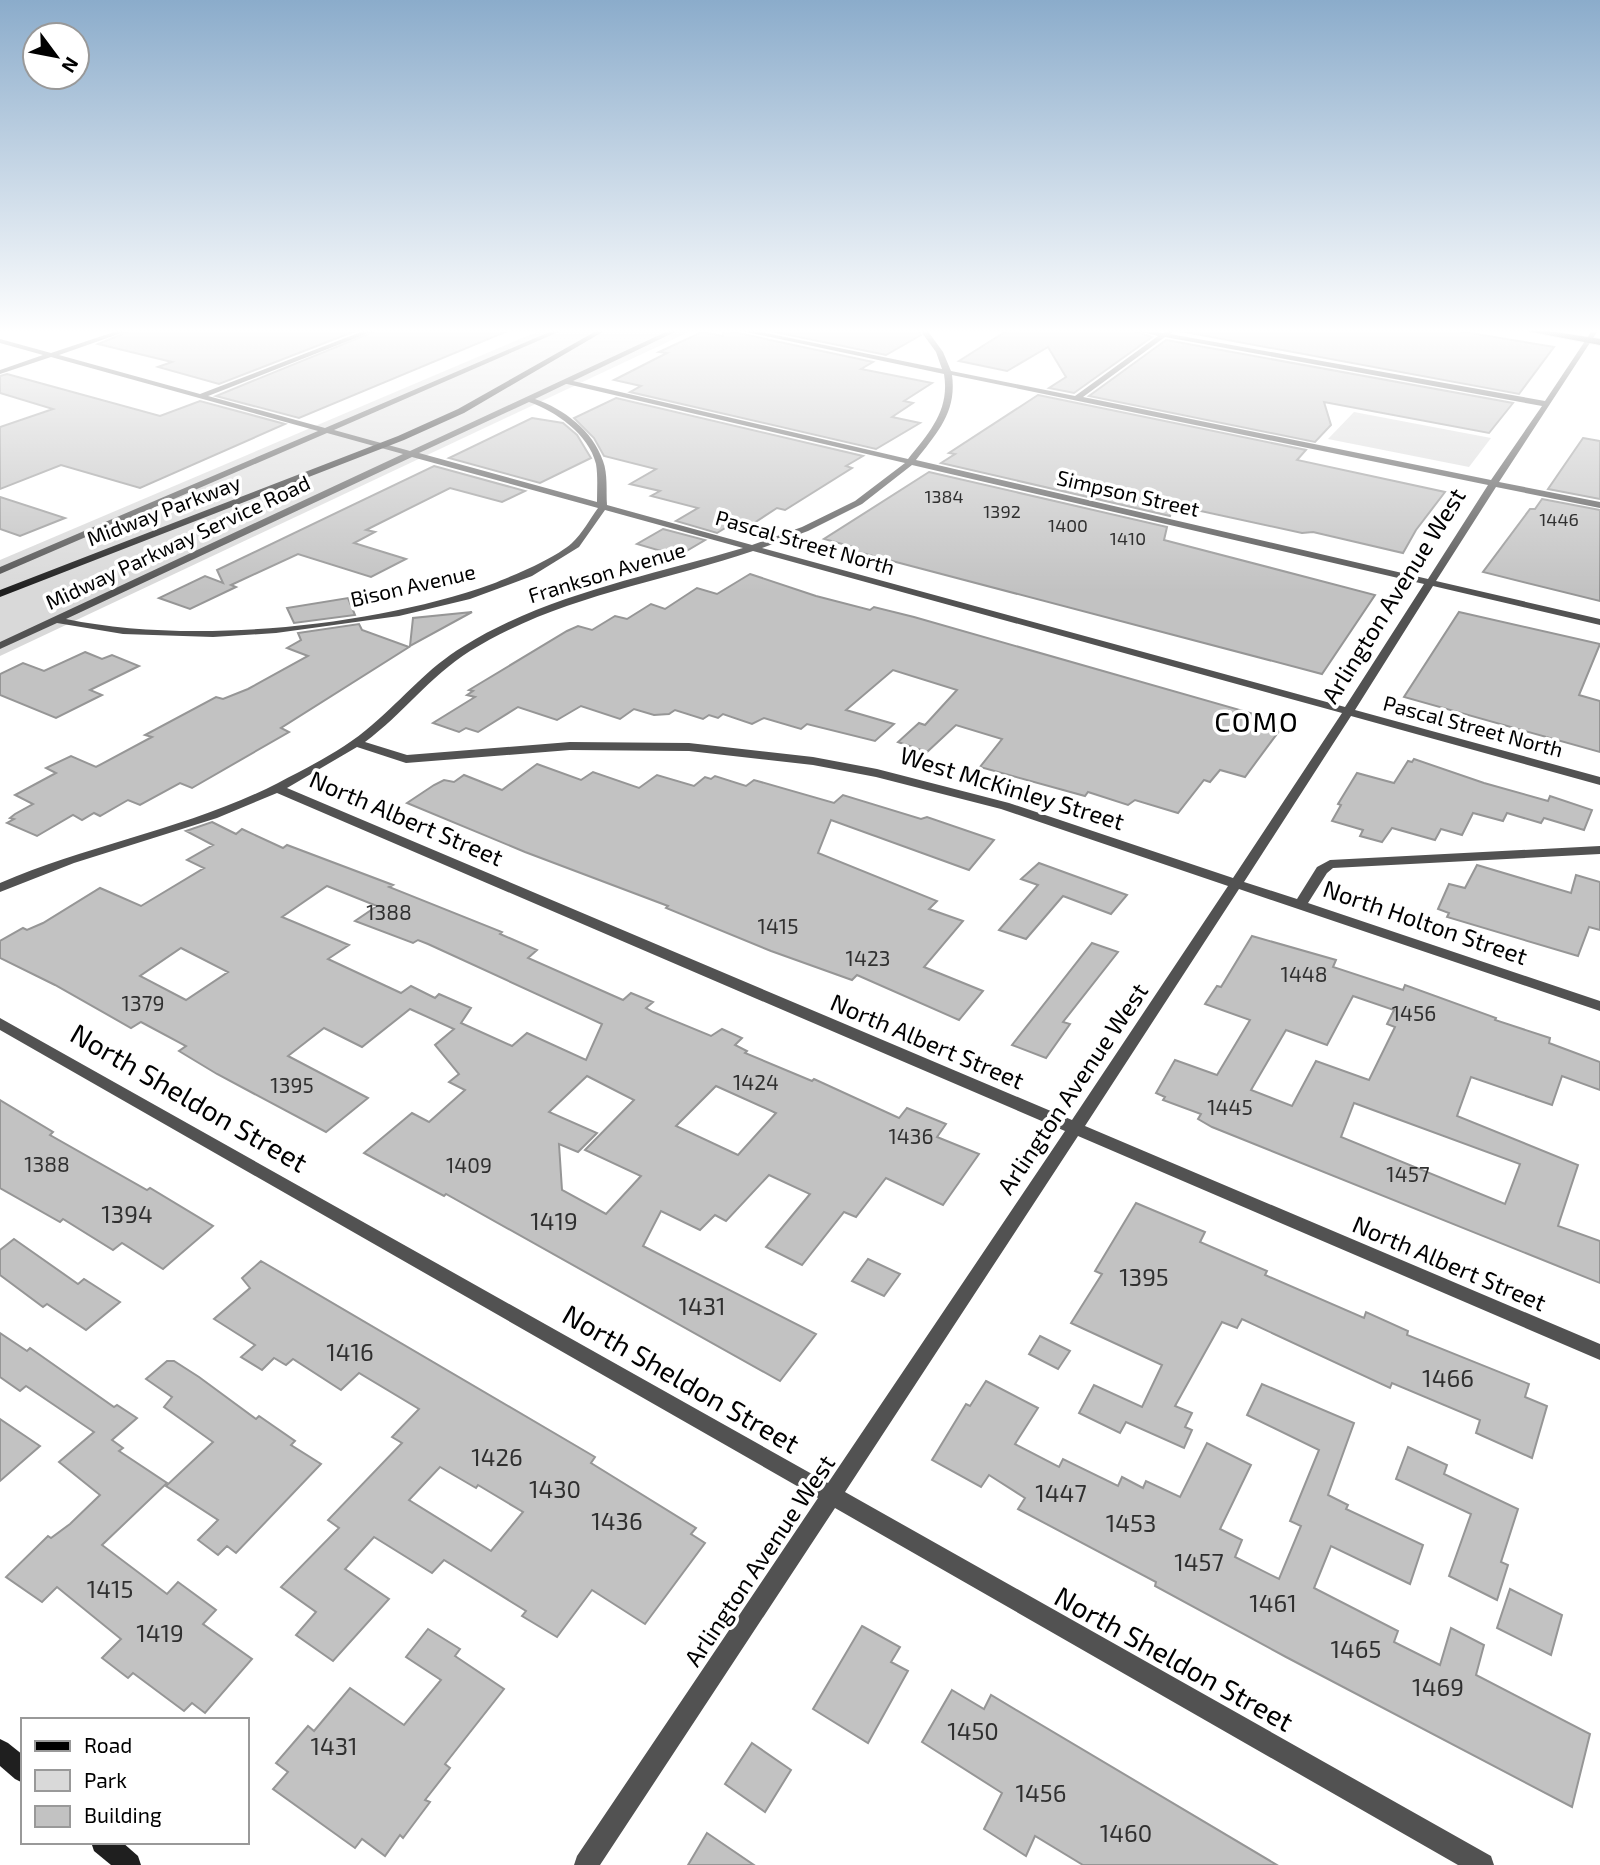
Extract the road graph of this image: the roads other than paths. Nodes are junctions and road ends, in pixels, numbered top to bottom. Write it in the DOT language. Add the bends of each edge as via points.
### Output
graph roads {
  1 [pos="273,417"];
  2 [pos="358,417"];
  3 [pos="448,417"];
  4 [pos="489,417"];
  5 [pos="565,417"];
  6 [pos="720,417"];
  7 [pos="944,417"];
  8 [pos="1164,417"];
  9 [pos="1537,417"];
  10 [pos="326,431"];
  11 [pos="382,447"];
  12 [pos="410,454"];
  13 [pos="911,461"];
  14 [pos="1493,484"];
  15 [pos="1600,505"];
  16 [pos="605,508"];
  17 [pos="750,548"];
  18 [pos="0,571"];
  19 [pos="1429,582"];
  20 [pos="0,594"];
  21 [pos="57,620"];
  22 [pos="1600,622"];
  23 [pos="0,646"];
  24 [pos="1349,712"];
  25 [pos="356,743"];
  26 [pos="1600,781"];
  27 [pos="277,788"];
  28 [pos="1600,850"];
  29 [pos="1235,884"];
  30 [pos="0,888"];
  31 [pos="1300,905"];
  32 [pos="1600,1006"];
  33 [pos="0,1023"];
  34 [pos="1073,1129"];
  35 [pos="1600,1352"];
  36 [pos="831,1497"];
  37 [pos="0,1751"];
  38 [pos="21,1769"];
  39 [pos="105,1844"];
  40 [pos="128,1865"];
  41 [pos="586,1865"];
  42 [pos="1482,1865"];
  1 -- 10 [label="street, Pascal Street North"];
  2 -- 10 [label="street, Midway Parkway Service Road"];
  3 -- 11 [label="street, Midway Parkway"];
  4 -- 12 [label="street, Midway Parkway Service Road"];
  5 -- 16 [label="street" via="593,448 605,480"];
  6 -- 13 [label="street, Simpson Street"];
  7 -- 13 [label="street, Frankson Avenue"];
  8 -- 14 [label="street"];
  9 -- 14 [label="street, Arlington Avenue West"];
  10 -- 11 [label="street, Pascal Street North"];
  10 -- 18 [label="street, Midway Parkway Service Road"];
  11 -- 12 [label="street, Pascal Street North"];
  11 -- 20 [label="street, Midway Parkway"];
  12 -- 16 [label="street, Pascal Street North"];
  12 -- 21 [label="street, Midway Parkway Service Road"];
  13 -- 17 [label="street, Frankson Avenue" via="890,481 849,507"];
  13 -- 19 [label="street, Simpson Street"];
  14 -- 15 [label="street"];
  14 -- 19 [label="street, Arlington Avenue West"];
  16 -- 17 [label="street, Pascal Street North"];
  16 -- 21 [label="street, Bison Avenue" via="583,541 547,567 403,611 235,633 145,632"];
  17 -- 24 [label="street, Pascal Street North"];
  17 -- 25 [label="street, Frankson Avenue" via="575,598 516,622 440,667"];
  19 -- 22 [label="street, Simpson Street"];
  19 -- 24 [label="street, Arlington Avenue West"];
  21 -- 23 [label="street, Midway Parkway Service Road"];
  24 -- 26 [label="street, Pascal Street North"];
  24 -- 29 [label="street, Arlington Avenue West"];
  25 -- 27 [label="street, Frankson Avenue"];
  25 -- 29 [label="street, West McKinley Street" via="407,759 616,746 689,747 813,761 1005,806"];
  27 -- 30 [label="street, Frankson Avenue"];
  27 -- 34 [label="street, North Albert Street"];
  28 -- 31 [label="street" via="1330,864"];
  29 -- 31 [label="street, North Holton Street"];
  29 -- 34 [label="street, Arlington Avenue West"];
  31 -- 32 [label="street, North Holton Street"];
  33 -- 36 [label="street, North Sheldon Street"];
  34 -- 35 [label="street, North Albert Street"];
  34 -- 36 [label="street, Arlington Avenue West"];
  36 -- 41 [label="street, Arlington Avenue West"];
  36 -- 42 [label="street, North Sheldon Street"];
  37 -- 38 [label="street"];
  39 -- 40 [label="street"];
}
